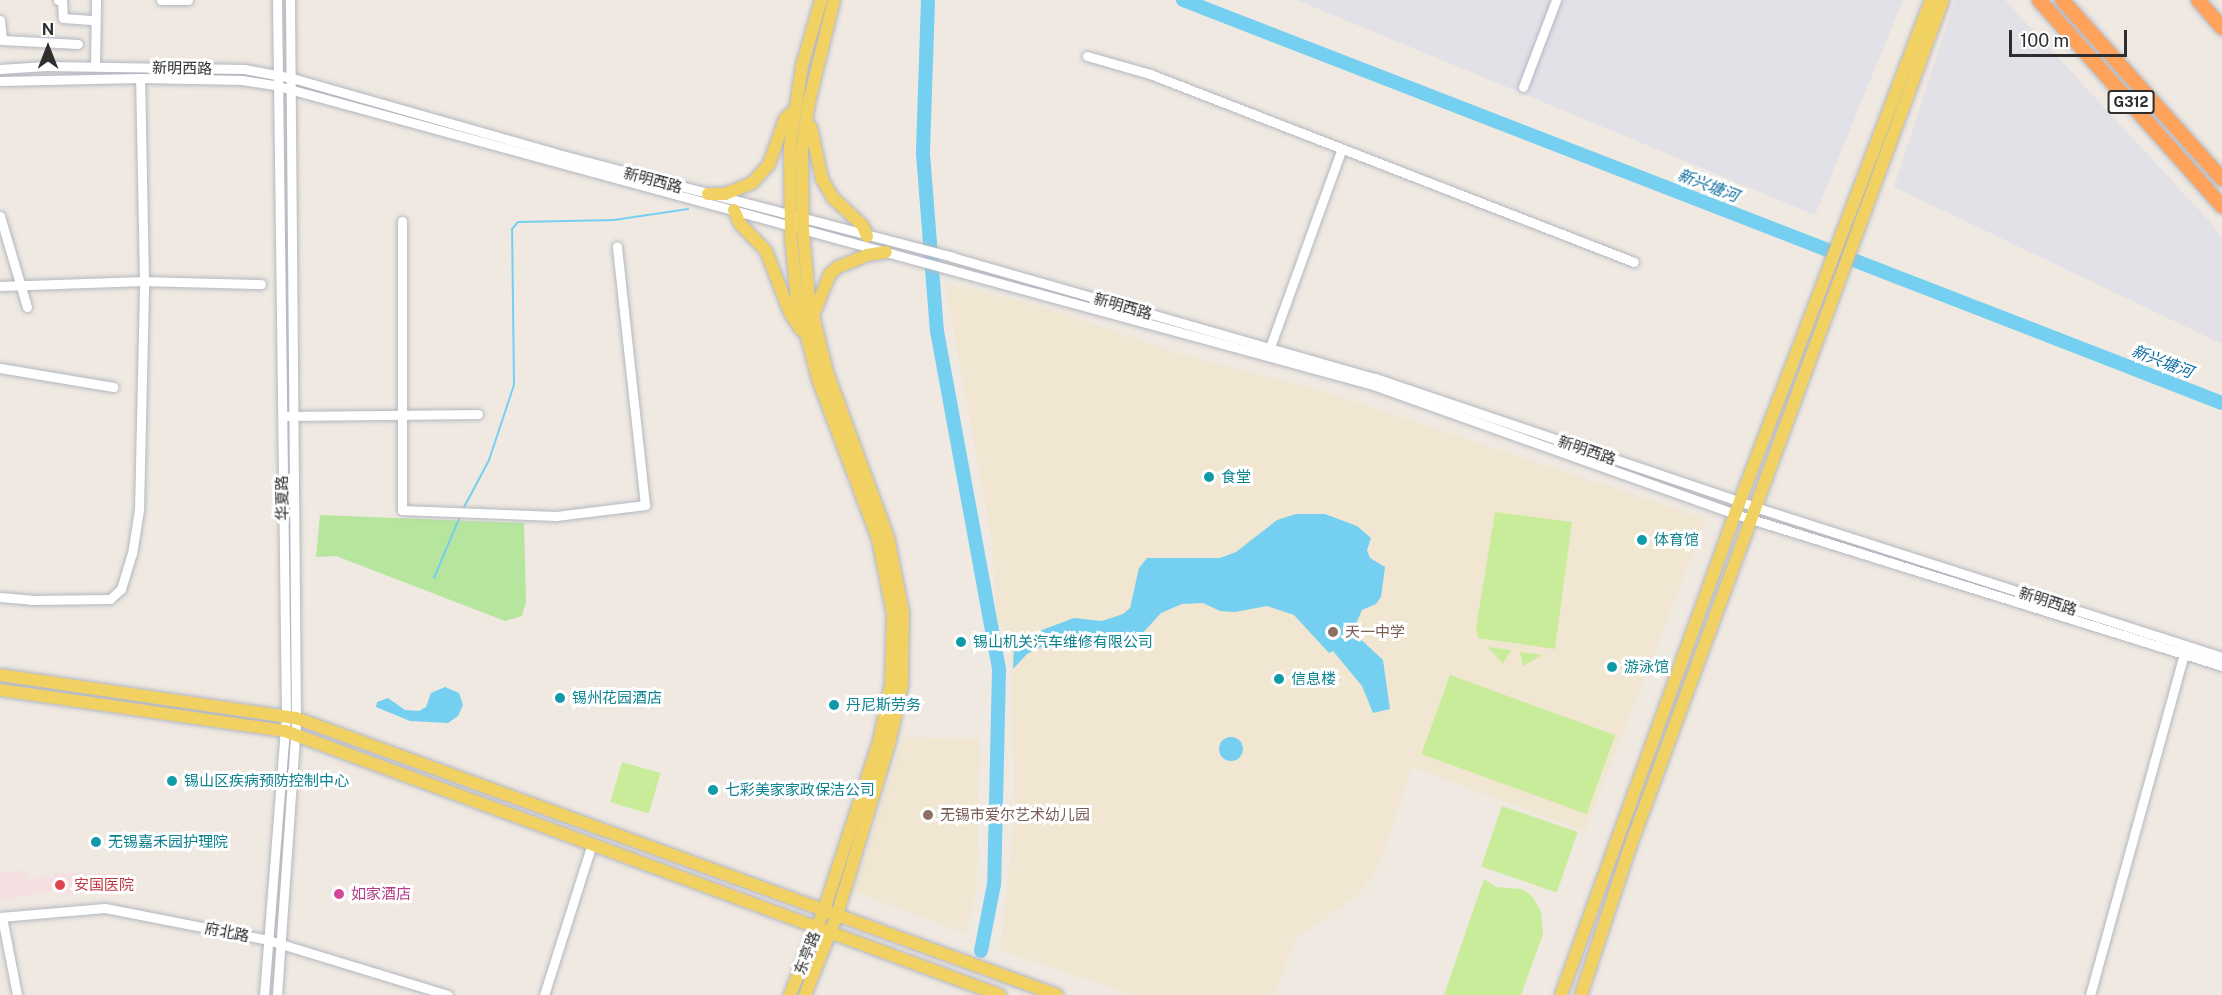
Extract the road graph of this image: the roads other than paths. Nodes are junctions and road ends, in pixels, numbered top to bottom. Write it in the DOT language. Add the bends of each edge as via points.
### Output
graph roads {
  1 [pos="58,0"];
  2 [pos="96,0"];
  3 [pos="161,0"];
  4 [pos="188,0"];
  5 [pos="277,0"];
  6 [pos="290,0"];
  7 [pos="821,0"];
  8 [pos="834,0"];
  9 [pos="1556,0"];
  10 [pos="1931,0"];
  11 [pos="1943,0"];
  12 [pos="2039,0"];
  13 [pos="2062,0"];
  14 [pos="2198,0"];
  15 [pos="0,20"];
  16 [pos="95,20"];
  17 [pos="2222,28"];
  18 [pos="818,30"];
  19 [pos="78,44"];
  20 [pos="1087,56"];
  21 [pos="95,66"];
  22 [pos="0,69"];
  23 [pos="278,75"];
  24 [pos="140,78"];
  25 [pos="292,78"];
  26 [pos="0,81"];
  27 [pos="278,86"];
  28 [pos="1523,87"];
  29 [pos="293,91"];
  30 [pos="809,102"];
  31 [pos="793,111"];
  32 [pos="1341,151"];
  33 [pos="2222,179"];
  34 [pos="708,194"];
  35 [pos="2222,206"];
  36 [pos="734,210"];
  37 [pos="0,216"];
  38 [pos="402,221"];
  39 [pos="797,223"];
  40 [pos="867,236"];
  41 [pos="617,247"];
  42 [pos="886,252"];
  43 [pos="1634,262"];
  44 [pos="144,281"];
  45 [pos="261,284"];
  46 [pos="21,285"];
  47 [pos="0,286"];
  48 [pos="27,307"];
  49 [pos="812,318"];
  50 [pos="806,336"];
  51 [pos="1270,347"];
  52 [pos="0,368"];
  53 [pos="114,387"];
  54 [pos="478,414"];
  55 [pos="402,415"];
  56 [pos="280,416"];
  57 [pos="293,416"];
  58 [pos="1738,508"];
  59 [pos="1755,514"];
  60 [pos="0,597"];
  61 [pos="2186,649"];
  62 [pos="2222,657"];
  63 [pos="2222,666"];
  64 [pos="0,675"];
  65 [pos="0,690"];
  66 [pos="291,717"];
  67 [pos="291,733"];
  68 [pos="591,847"];
  69 [pos="824,910"];
  70 [pos="837,915"];
  71 [pos="1,917"];
  72 [pos="816,928"];
  73 [pos="830,932"];
  74 [pos="268,940"];
  75 [pos="281,943"];
  76 [pos="17,995"];
  77 [pos="264,995"];
  78 [pos="277,995"];
  79 [pos="448,995"];
  80 [pos="544,995"];
  81 [pos="790,995"];
  82 [pos="805,995"];
  83 [pos="1000,995"];
  84 [pos="1057,995"];
  85 [pos="1561,995"];
  86 [pos="1581,995"];
  87 [pos="2090,995"];
  1 -- 16 [label="street" via="62,0 63,18"];
  2 -- 16 [label="street"];
  3 -- 4 [label="street"];
  5 -- 23 [label="street, 华夏路"];
  6 -- 25 [label="street, 华夏路"];
  7 -- 18 [label="main road"];
  8 -- 18 [label="main road"];
  9 -- 28 [label="street"];
  10 -- 58 [label="main road"];
  11 -- 59 [label="main road"];
  12 -- 35 [label="highway, G312"];
  13 -- 33 [label="highway, G312"];
  14 -- 17 [label="highway"];
  15 -- 19 [label="street" via="2,40"];
  16 -- 21 [label="street"];
  18 -- 30 [label="main road"];
  18 -- 31 [label="main road"];
  20 -- 32 [label="street" via="1150,74"];
  21 -- 22 [label="street, 新明西路"];
  21 -- 23 [label="street, 新明西路" via="244,69"];
  23 -- 25 [label="street, 新明西路"];
  23 -- 27 [label="street, 华夏路"];
  24 -- 26 [label="street, 新明西路"];
  24 -- 27 [label="street, 新明西路" via="242,80"];
  24 -- 44 [label="street"];
  25 -- 29 [label="street, 华夏路"];
  25 -- 34 [label="street, 新明西路"];
  27 -- 29 [label="street, 新明西路"];
  27 -- 56 [label="street, 华夏路"];
  29 -- 36 [label="street, 新明西路"];
  29 -- 57 [label="street, 华夏路"];
  30 -- 39 [label="main road"];
  30 -- 40 [label="main road" via="815,162 833,198 863,226"];
  31 -- 34 [label="main road" via="785,118 769,164 752,183 725,194"];
  31 -- 39 [label="main road"];
  32 -- 43 [label="street"];
  32 -- 51 [label="street"];
  34 -- 39 [label="street, 新明西路"];
  36 -- 39 [label="street, 新明西路"];
  36 -- 50 [label="main road" via="740,224 766,251 790,314"];
  37 -- 46 [label="street"];
  38 -- 55 [label="street"];
  39 -- 40 [label="street, 新明西路"];
  39 -- 42 [label="street, 新明西路"];
  39 -- 49 [label="main road, 东亭路"];
  39 -- 50 [label="main road" via="797,298"];
  40 -- 51 [label="street, 新明西路"];
  41 -- 55 [label="street" via="645,505 556,516 402,510"];
  42 -- 49 [label="main road" via="838,267 826,283"];
  42 -- 58 [label="street, 新明西路" via="1373,385"];
  44 -- 45 [label="street"];
  44 -- 46 [label="street"];
  44 -- 60 [label="street" via="139,510 122,589 110,599"];
  46 -- 47 [label="street"];
  46 -- 48 [label="street"];
  49 -- 70 [label="main road, 东亭路" via="827,372 888,537 903,613 902,686 889,744"];
  50 -- 69 [label="main road, 东亭路" via="878,540 893,614 891,684 879,742"];
  51 -- 58 [label="street, 新明西路" via="1375,378"];
  52 -- 53 [label="street"];
  54 -- 55 [label="street"];
  55 -- 57 [label="street"];
  56 -- 57 [label="street"];
  56 -- 66 [label="street, 华夏路"];
  57 -- 66 [label="street, 华夏路"];
  58 -- 59 [label="street, 新明西路"];
  58 -- 85 [label="main road"];
  59 -- 61 [label="street, 新明西路"];
  59 -- 86 [label="main road" via="1630,847"];
  61 -- 62 [label="street, 新明西路"];
  61 -- 63 [label="street, 新明西路"];
  61 -- 87 [label="street"];
  64 -- 66 [label="main road"];
  65 -- 67 [label="main road"];
  66 -- 67 [label="street, 华夏路"];
  66 -- 69 [label="main road"];
  67 -- 68 [label="main road"];
  67 -- 74 [label="street, 华夏路"];
  67 -- 75 [label="street, 华夏路"];
  68 -- 72 [label="main road"];
  68 -- 80 [label="street"];
  69 -- 70 [label="main road"];
  69 -- 72 [label="main road, 东亭路"];
  70 -- 73 [label="main road, 东亭路"];
  70 -- 84 [label="main road"];
  71 -- 74 [label="street, 府北路" via="105,908"];
  71 -- 76 [label="street"];
  72 -- 73 [label="main road"];
  72 -- 81 [label="main road, 东亭路"];
  73 -- 82 [label="main road, 东亭路"];
  73 -- 83 [label="main road"];
  74 -- 75 [label="street, 府北路"];
  74 -- 77 [label="street, 华夏路"];
  75 -- 78 [label="street, 华夏路"];
  75 -- 79 [label="street, 府北路"];
}
